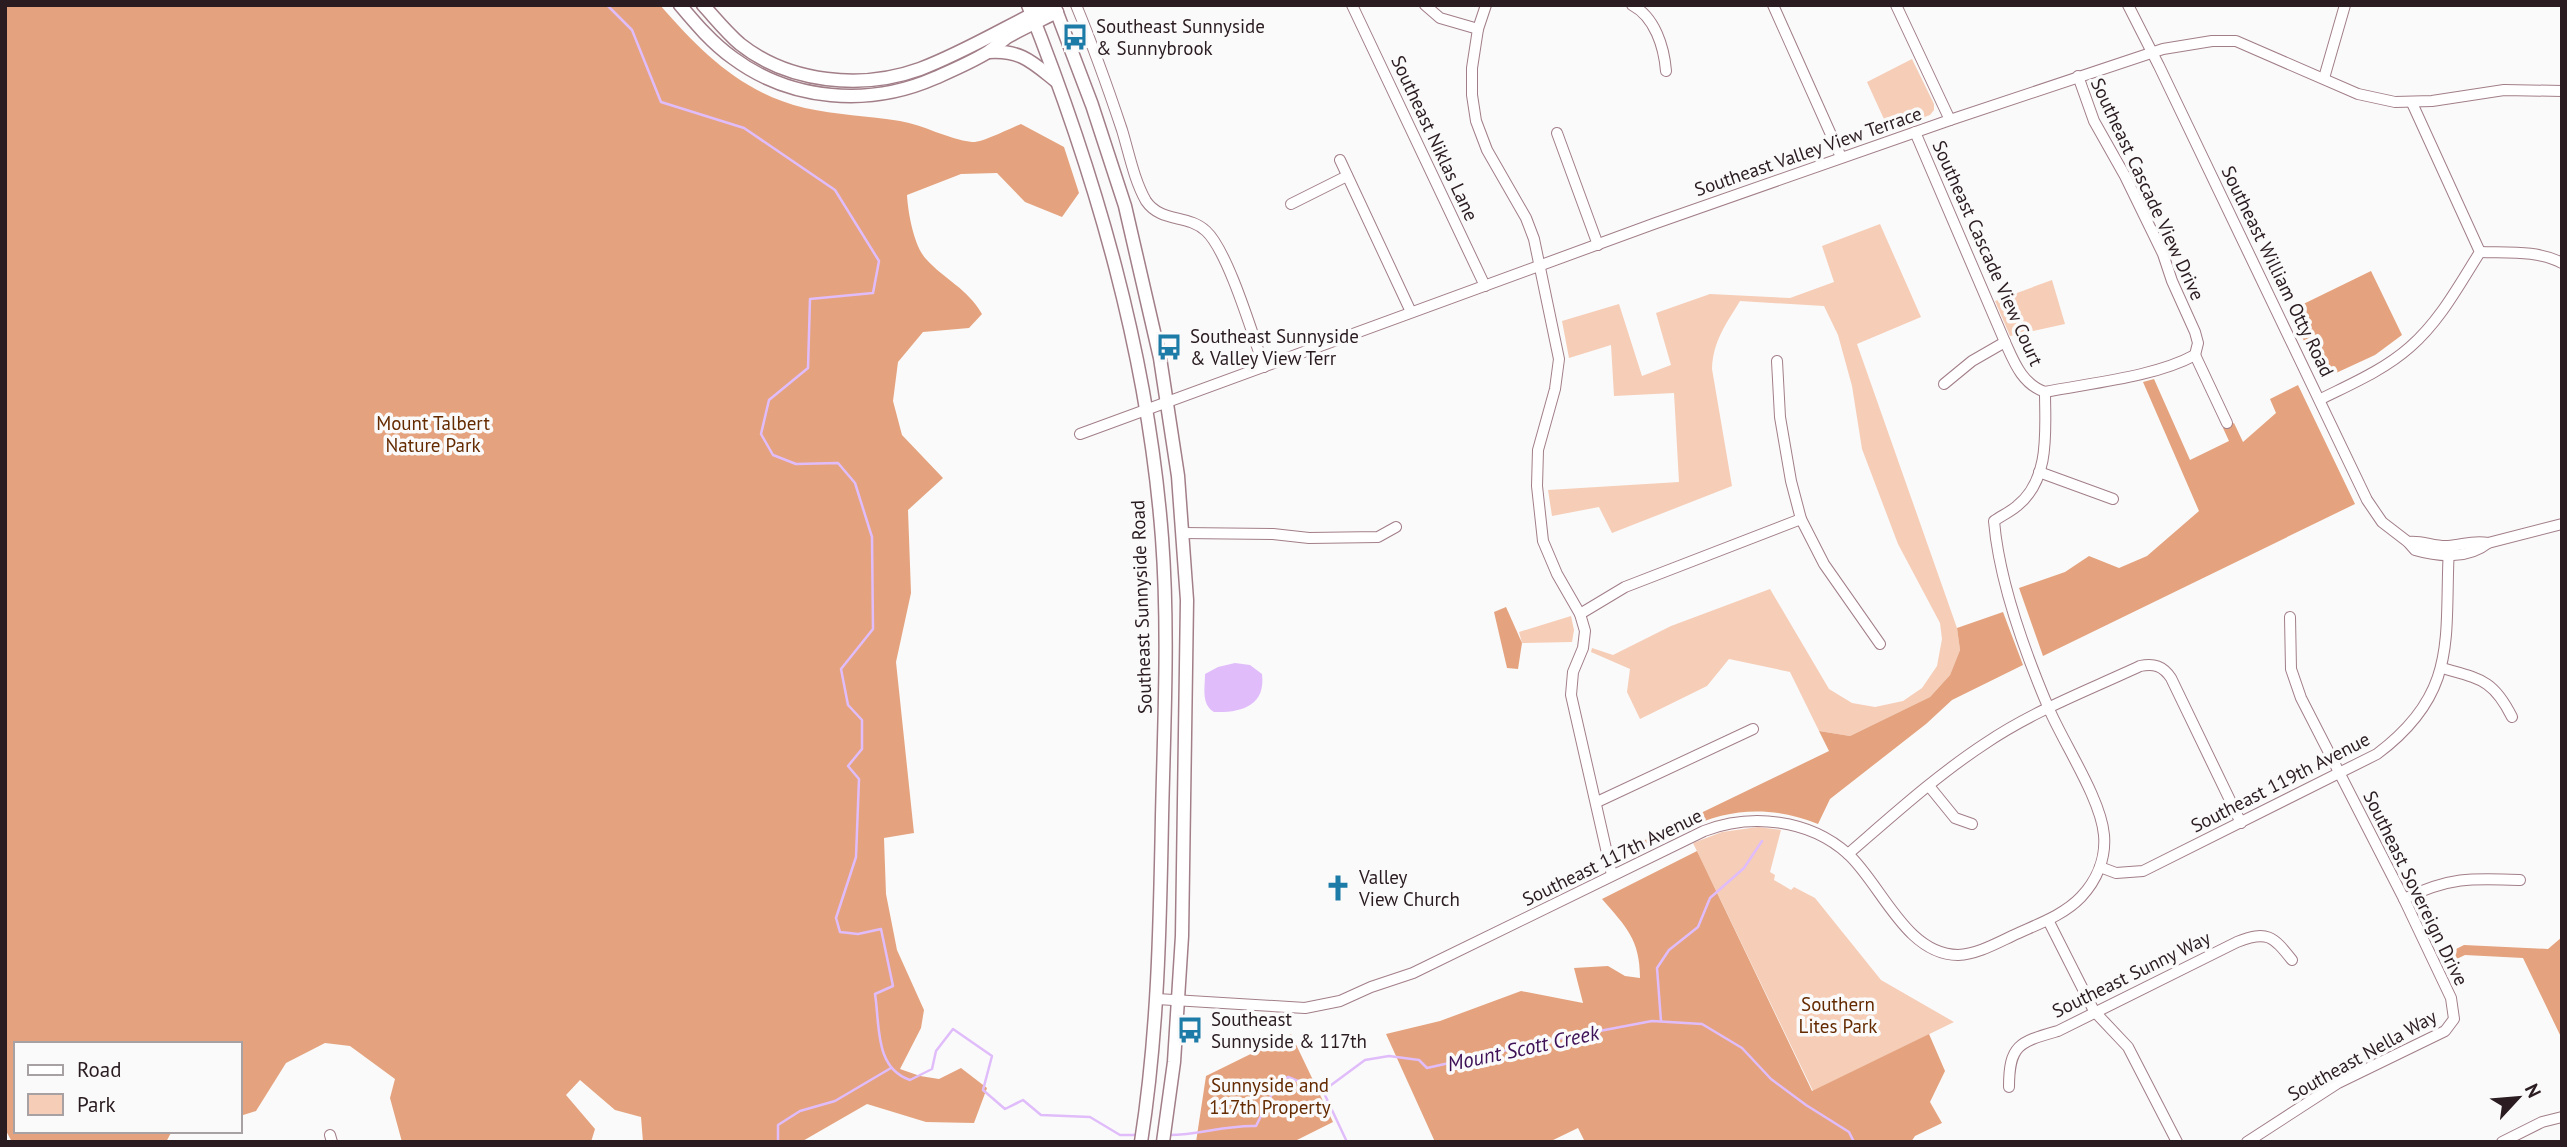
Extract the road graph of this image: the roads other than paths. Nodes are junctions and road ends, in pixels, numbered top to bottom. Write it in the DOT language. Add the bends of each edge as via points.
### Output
graph roads {
  1 [pos="680,5"];
  2 [pos="703,5"];
  3 [pos="1076,5"];
  4 [pos="1352,5"];
  5 [pos="1425,5"];
  6 [pos="1486,5"];
  7 [pos="1632,5"];
  8 [pos="1773,5"];
  9 [pos="1896,5"];
  10 [pos="2128,5"];
  11 [pos="2345,5"];
  12 [pos="1054,8"];
  13 [pos="1031,14"];
  14 [pos="1478,29"];
  15 [pos="988,52"];
  16 [pos="2152,52"];
  17 [pos="1666,71"];
  18 [pos="2078,76"];
  19 [pos="2324,78"];
  20 [pos="1058,82"];
  21 [pos="2562,91"];
  22 [pos="2412,103"];
  23 [pos="1950,120"];
  24 [pos="1915,132"];
  25 [pos="1557,133"];
  26 [pos="1841,157"];
  27 [pos="1340,160"];
  28 [pos="1348,176"];
  29 [pos="1291,204"];
  30 [pos="1598,244"];
  31 [pos="2480,252"];
  32 [pos="2562,264"];
  33 [pos="1541,266"];
  34 [pos="1485,286"];
  35 [pos="1411,312"];
  36 [pos="2005,342"];
  37 [pos="2195,355"];
  38 [pos="1777,361"];
  39 [pos="1265,367"];
  40 [pos="1944,384"];
  41 [pos="2045,392"];
  42 [pos="2321,399"];
  43 [pos="1167,402"];
  44 [pos="1146,410"];
  45 [pos="2228,422"];
  46 [pos="1080,434"];
  47 [pos="2039,472"];
  48 [pos="2113,499"];
  49 [pos="1801,519"];
  50 [pos="2562,524"];
  51 [pos="1395,527"];
  52 [pos="1183,533"];
  53 [pos="2449,551"];
  54 [pos="1580,614"];
  55 [pos="2290,617"];
  56 [pos="1880,644"];
  57 [pos="2442,668"];
  58 [pos="2049,709"];
  59 [pos="2512,717"];
  60 [pos="1753,729"];
  61 [pos="2340,774"];
  62 [pos="1929,786"];
  63 [pos="1597,802"];
  64 [pos="2241,823"];
  65 [pos="1972,824"];
  66 [pos="1848,854"];
  67 [pos="2101,867"];
  68 [pos="1612,875"];
  69 [pos="2521,880"];
  70 [pos="2404,900"];
  71 [pos="2048,920"];
  72 [pos="2292,960"];
  73 [pos="1157,999"];
  74 [pos="1179,1001"];
  75 [pos="2094,1011"];
  76 [pos="2454,1019"];
  77 [pos="2009,1087"];
  78 [pos="2562,1116"];
  79 [pos="1141,1142"];
  80 [pos="1163,1142"];
  81 [pos="2176,1142"];
  82 [pos="2247,1142"];
  83 [pos="2502,1142"];
  1 -- 15 [label="main road" via="711,40 744,66 778,84 807,92 887,93 936,78"];
  2 -- 13 [label="main road" via="758,56 821,79 859,81 922,68"];
  3 -- 39 [label="street" via="1147,202 1157,213 1193,223 1214,239"];
  4 -- 34 [label="street, Southeast Niklas Lane"];
  5 -- 14 [label="street" via="1440,18"];
  6 -- 14 [label="street"];
  7 -- 17 [label="street" via="1657,34"];
  8 -- 26 [label="street"];
  9 -- 23 [label="street"];
  10 -- 16 [label="street, Southeast William Otty Road"];
  11 -- 19 [label="street"];
  12 -- 13 [label="main road"];
  12 -- 43 [label="main road" via="1125,206"];
  13 -- 15 [label="main road"];
  13 -- 20 [label="main road, Southeast Sunnyside Road"];
  14 -- 33 [label="street" via="1472,68 1476,121 1487,150 1526,218"];
  15 -- 20 [label="main road" via="1015,53"];
  16 -- 18 [label="street, Southeast Valley View Terrace"];
  16 -- 19 [label="street, Southeast Valley View Terrace" via="2236,41"];
  16 -- 42 [label="street, Southeast William Otty Road"];
  18 -- 23 [label="street, Southeast Valley View Terrace"];
  18 -- 37 [label="street, Southeast Cascade View Drive" via="2094,121 2163,254 2195,331"];
  19 -- 22 [label="street, Southeast Valley View Terrace" via="2370,97"];
  20 -- 44 [label="main road, Southeast Sunnyside Road" via="1114,261"];
  21 -- 22 [label="street, Southeast Valley View Terrace" via="2504,90"];
  22 -- 31 [label="street"];
  23 -- 24 [label="street, Southeast Valley View Terrace"];
  24 -- 26 [label="street, Southeast Valley View Terrace"];
  24 -- 36 [label="street, Southeast Cascade View Court"];
  25 -- 30 [label="street"];
  26 -- 30 [label="street, Southeast Valley View Terrace"];
  27 -- 28 [label="street"];
  28 -- 29 [label="street"];
  28 -- 35 [label="street"];
  30 -- 33 [label="street, Southeast Valley View Terrace"];
  31 -- 32 [label="street" via="2526,253"];
  31 -- 42 [label="street" via="2422,336 2378,370"];
  33 -- 34 [label="street, Southeast Valley View Terrace"];
  33 -- 54 [label="street" via="1559,359 1538,450 1539,509 1549,557"];
  34 -- 35 [label="street, Southeast Valley View Terrace"];
  35 -- 39 [label="street, Southeast Valley View Terrace"];
  36 -- 40 [label="street"];
  36 -- 41 [label="street, Southeast Cascade View Court" via="2027,381"];
  37 -- 41 [label="street, Southeast Cascade View Court" via="2149,371"];
  37 -- 45 [label="street, Southeast Cascade View Drive"];
  38 -- 49 [label="street" via="1780,417"];
  39 -- 43 [label="street, Southeast Valley View Terrace"];
  41 -- 47 [label="street" via="2046,442"];
  42 -- 53 [label="street, Southeast William Otty Road" via="2375,513 2415,550"];
  43 -- 44 [label="street, Southeast Valley View Terrace"];
  43 -- 52 [label="main road"];
  44 -- 46 [label="street, Southeast Valley View Terrace"];
  44 -- 73 [label="main road, Southeast Sunnyside Road" via="1165,609"];
  47 -- 48 [label="street"];
  47 -- 58 [label="street" via="2017,506 1994,521 2002,570"];
  49 -- 54 [label="street" via="1625,587"];
  49 -- 56 [label="street" via="1824,564"];
  50 -- 53 [label="street, Southeast William Otty Road" via="2488,543 2479,551"];
  51 -- 52 [label="street" via="1378,537"];
  52 -- 74 [label="main road" via="1187,669"];
  53 -- 57 [label="street, Southeast 119th Avenue"];
  54 -- 63 [label="street" via="1585,631 1571,695"];
  55 -- 61 [label="street, Southeast Sovereign Drive" via="2291,669"];
  57 -- 59 [label="street" via="2490,684"];
  57 -- 61 [label="street, Southeast 119th Avenue" via="2406,731"];
  58 -- 62 [label="street" via="1986,743"];
  58 -- 64 [label="street" via="2140,666 2151,663 2160,667 2177,690"];
  58 -- 67 [label="street" via="2101,819"];
  60 -- 63 [label="street"];
  61 -- 64 [label="street, Southeast 119th Avenue"];
  61 -- 70 [label="street, Southeast Sovereign Drive"];
  62 -- 65 [label="street" via="1955,818"];
  62 -- 66 [label="street"];
  63 -- 68 [label="street"];
  64 -- 67 [label="street, Southeast 119th Avenue" via="2143,871 2116,873"];
  66 -- 68 [label="street, Southeast 117th Avenue" via="1812,832 1778,822 1742,821 1704,831"];
  66 -- 71 [label="street, Southeast 117th Avenue" via="1912,934 1931,948 1958,955 1977,952"];
  67 -- 71 [label="street, Southeast 117th Avenue" via="2079,900"];
  68 -- 74 [label="street, Southeast 117th Avenue" via="1413,973 1340,1001 1305,1009"];
  69 -- 70 [label="street" via="2463,879"];
  70 -- 76 [label="street, Southeast Sovereign Drive" via="2451,998"];
  71 -- 75 [label="street"];
  72 -- 75 [label="street, Southeast Sunny Way" via="2276,939 2251,936"];
  73 -- 74 [label="street, Southeast 117th Avenue"];
  73 -- 79 [label="main road, Southeast Sunnyside Road"];
  74 -- 80 [label="main road"];
  75 -- 77 [label="street, Southeast Sunny Way" via="2017,1048 2009,1068"];
  75 -- 81 [label="street" via="2128,1047"];
  76 -- 82 [label="street, Southeast Nella Way" via="2445,1031 2338,1083"];
  78 -- 83 [label="street"];
}
